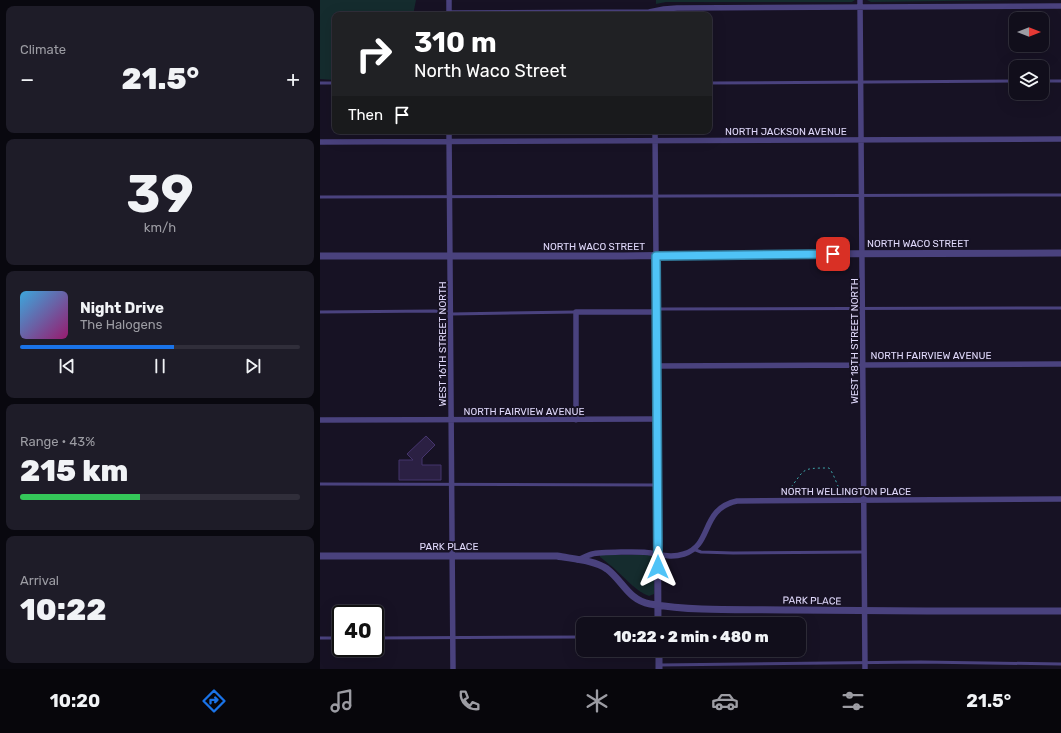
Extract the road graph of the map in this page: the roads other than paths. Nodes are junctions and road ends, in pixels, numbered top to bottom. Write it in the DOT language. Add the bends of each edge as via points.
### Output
graph roads {
  1 [pos="449,0"];
  2 [pos="860,0"];
  3 [pos="1040,3"];
  4 [pos="1061,6"];
  5 [pos="860,7"];
  6 [pos="449,12"];
  7 [pos="656,12"];
  8 [pos="1009,81"];
  9 [pos="1049,81"];
  10 [pos="1061,81"];
  11 [pos="861,82"];
  12 [pos="320,83"];
  13 [pos="332,83"];
  14 [pos="712,83"];
  15 [pos="450,134"];
  16 [pos="655,134"];
  17 [pos="1061,139"];
  18 [pos="861,140"];
  19 [pos="655,141"];
  20 [pos="320,142"];
  21 [pos="450,142"];
  22 [pos="861,195"];
  23 [pos="1061,195"];
  24 [pos="450,196"];
  25 [pos="655,196"];
  26 [pos="320,197"];
  27 [pos="1061,253"];
  28 [pos="862,254"];
  29 [pos="320,256"];
  30 [pos="450,256"];
  31 [pos="656,256"];
  32 [pos="1061,308"];
  33 [pos="862,309"];
  34 [pos="656,311"];
  35 [pos="320,312"];
  36 [pos="576,312"];
  37 [pos="451,313"];
  38 [pos="863,364"];
  39 [pos="1061,364"];
  40 [pos="656,366"];
  41 [pos="657,419"];
  42 [pos="320,420"];
  43 [pos="451,420"];
  44 [pos="576,420"];
  45 [pos="320,484"];
  46 [pos="452,484"];
  47 [pos="657,485"];
  48 [pos="1061,499"];
  49 [pos="864,500"];
  50 [pos="693,549"];
  51 [pos="864,552"];
  52 [pos="658,555"];
  53 [pos="320,556"];
  54 [pos="452,556"];
  55 [pos="578,560"];
  56 [pos="658,605"];
  57 [pos="865,611"];
  58 [pos="1061,611"];
  59 [pos="658,617"];
  60 [pos="576,637"];
  61 [pos="320,638"];
  62 [pos="332,638"];
  63 [pos="384,638"];
  64 [pos="452,638"];
  65 [pos="658,657"];
  66 [pos="1061,664"];
  67 [pos="865,666"];
  68 [pos="659,667"];
  69 [pos="453,669"];
  1 -- 6 [label="street"];
  2 -- 5 [label="street, WEST 18TH STREET NORTH"];
  3 -- 4 [label="street"];
  3 -- 5 [label="street"];
  5 -- 7 [label="street" via="676,8"];
  5 -- 11 [label="street, WEST 18TH STREET NORTH"];
  8 -- 11 [label="lane"];
  9 -- 10 [label="lane"];
  11 -- 14 [label="lane"];
  11 -- 18 [label="street, WEST 18TH STREET NORTH"];
  12 -- 13 [label="lane"];
  15 -- 21 [label="street, WEST 16TH STREET NORTH"];
  16 -- 19 [label="street"];
  17 -- 18 [label="street, NORTH JACKSON AVENUE"];
  18 -- 19 [label="street, NORTH JACKSON AVENUE"];
  18 -- 22 [label="street, WEST 18TH STREET NORTH"];
  19 -- 21 [label="street, NORTH JACKSON AVENUE"];
  19 -- 25 [label="street"];
  20 -- 21 [label="street, NORTH JACKSON AVENUE"];
  21 -- 24 [label="street, WEST 16TH STREET NORTH"];
  22 -- 23 [label="lane"];
  22 -- 25 [label="lane"];
  22 -- 28 [label="street, WEST 18TH STREET NORTH"];
  24 -- 25 [label="lane"];
  24 -- 26 [label="lane"];
  24 -- 30 [label="street, WEST 16TH STREET NORTH"];
  25 -- 31 [label="street"];
  27 -- 28 [label="street, NORTH WACO STREET"];
  28 -- 31 [label="street, NORTH WACO STREET"];
  28 -- 33 [label="street, WEST 18TH STREET NORTH"];
  29 -- 30 [label="street, NORTH WACO STREET"];
  30 -- 31 [label="street, NORTH WACO STREET"];
  30 -- 37 [label="street, WEST 16TH STREET NORTH"];
  31 -- 34 [label="street"];
  32 -- 33 [label="lane"];
  33 -- 34 [label="lane"];
  33 -- 38 [label="street, WEST 18TH STREET NORTH"];
  34 -- 36 [label="street"];
  34 -- 40 [label="street"];
  35 -- 37 [label="lane"];
  36 -- 37 [label="lane"];
  36 -- 44 [label="street"];
  37 -- 43 [label="street, WEST 16TH STREET NORTH"];
  38 -- 39 [label="street, NORTH FAIRVIEW AVENUE"];
  38 -- 40 [label="street, NORTH FAIRVIEW AVENUE"];
  38 -- 49 [label="street, WEST 18TH STREET NORTH"];
  40 -- 41 [label="street"];
  41 -- 44 [label="street, NORTH FAIRVIEW AVENUE"];
  41 -- 47 [label="street"];
  42 -- 43 [label="street, NORTH FAIRVIEW AVENUE"];
  43 -- 44 [label="street, NORTH FAIRVIEW AVENUE"];
  43 -- 46 [label="street, WEST 16TH STREET NORTH"];
  45 -- 46 [label="lane"];
  46 -- 47 [label="lane"];
  46 -- 54 [label="street, WEST 16TH STREET NORTH"];
  47 -- 52 [label="street"];
  48 -- 49 [label="street, NORTH WELLINGTON PLACE"];
  49 -- 50 [label="street, NORTH WELLINGTON PLACE" via="727,503 713,514 705,534"];
  49 -- 51 [label="street, WEST 18TH STREET NORTH"];
  50 -- 51 [label="lane" via="733,554"];
  50 -- 52 [label="street" via="685,554"];
  51 -- 57 [label="street, WEST 18TH STREET NORTH"];
  52 -- 55 [label="street" via="650,552 593,553"];
  52 -- 56 [label="street"];
  53 -- 54 [label="street, PARK PLACE"];
  54 -- 55 [label="street, PARK PLACE" via="557,556"];
  54 -- 64 [label="street, WEST 16TH STREET NORTH"];
  55 -- 56 [label="street, PARK PLACE" via="606,569 632,596 642,602"];
  56 -- 57 [label="street, PARK PLACE" via="687,608"];
  56 -- 59 [label="street"];
  57 -- 58 [label="street, PARK PLACE"];
  57 -- 67 [label="street, WEST 18TH STREET NORTH"];
  60 -- 64 [label="lane"];
  61 -- 62 [label="lane"];
  63 -- 64 [label="lane"];
  64 -- 69 [label="street, WEST 16TH STREET NORTH"];
  65 -- 68 [label="street"];
  66 -- 67 [label="lane" via="921,662"];
  67 -- 68 [label="lane"];
}
